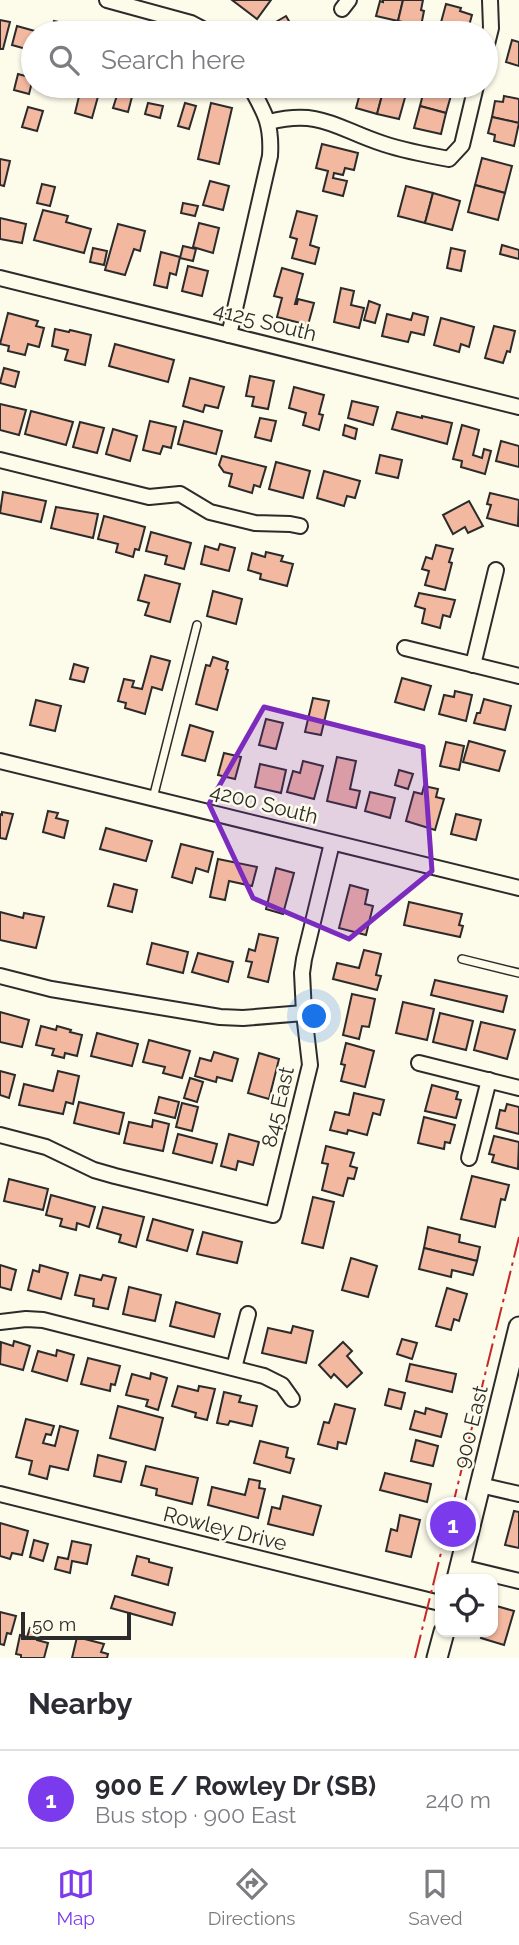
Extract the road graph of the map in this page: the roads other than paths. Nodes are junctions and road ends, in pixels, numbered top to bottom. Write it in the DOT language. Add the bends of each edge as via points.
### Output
graph roads {
  1 [pos="107,0"];
  2 [pos="491,0"];
  3 [pos="184,21"];
  4 [pos="491,21"];
  5 [pos="256,98"];
  6 [pos="473,98"];
  7 [pos="269,122"];
  8 [pos="0,278"];
  9 [pos="229,335"];
  10 [pos="519,407"];
  11 [pos="0,460"];
  12 [pos="300,526"];
  13 [pos="496,570"];
  14 [pos="197,625"];
  15 [pos="405,648"];
  16 [pos="473,665"];
  17 [pos="519,676"];
  18 [pos="0,761"];
  19 [pos="152,799"];
  20 [pos="332,843"];
  21 [pos="519,888"];
  22 [pos="462,959"];
  23 [pos="519,973"];
  24 [pos="0,976"];
  25 [pos="304,1013"];
  26 [pos="419,1063"];
  27 [pos="489,1080"];
  28 [pos="519,1088"];
  29 [pos="0,1135"];
  30 [pos="468,1158"];
  31 [pos="248,1314"];
  32 [pos="0,1322"];
  33 [pos="519,1327"];
  34 [pos="234,1368"];
  35 [pos="513,1378"];
  36 [pos="292,1399"];
  37 [pos="480,1485"];
  38 [pos="0,1494"];
  39 [pos="519,1494"];
  40 [pos="459,1573"];
  41 [pos="519,1581"];
  42 [pos="435,1602"];
  43 [pos="443,1637"];
  44 [pos="437,1658"];
  1 -- 3 [label="street"];
  2 -- 4 [label="street"];
  5 -- 7 [label="street"];
  6 -- 7 [label="street" via="462,145 449,159 387,145 305,116"];
  7 -- 9 [label="street" via="270,156"];
  8 -- 9 [label="street, 4125 South"];
  9 -- 10 [label="street, 4125 South"];
  11 -- 12 [label="street" via="149,497 180,494 210,512 255,523"];
  13 -- 16 [label="street"];
  14 -- 19 [label="lane"];
  15 -- 16 [label="street"];
  16 -- 17 [label="street"];
  18 -- 19 [label="street, 4200 South"];
  19 -- 20 [label="street, 4200 South"];
  20 -- 21 [label="street, 4200 South"];
  20 -- 25 [label="street, 845 East" via="304,960"];
  22 -- 23 [label="lane"];
  24 -- 25 [label="street" via="220,1017"];
  25 -- 29 [label="street, 845 East" via="310,1065 274,1215 94,1170 46,1147"];
  26 -- 27 [label="street"];
  27 -- 28 [label="street"];
  27 -- 30 [label="street"];
  31 -- 34 [label="street"];
  32 -- 34 [label="street" via="43,1320"];
  33 -- 35 [label="main road, 900 East"];
  34 -- 36 [label="street" via="282,1385"];
  35 -- 37 [label="main road, 900 East"];
  37 -- 39 [label="street"];
  37 -- 40 [label="main road, 900 East"];
  38 -- 42 [label="street, Rowley Drive"];
  40 -- 41 [label="street"];
  43 -- 44 [label="main road"];
}
